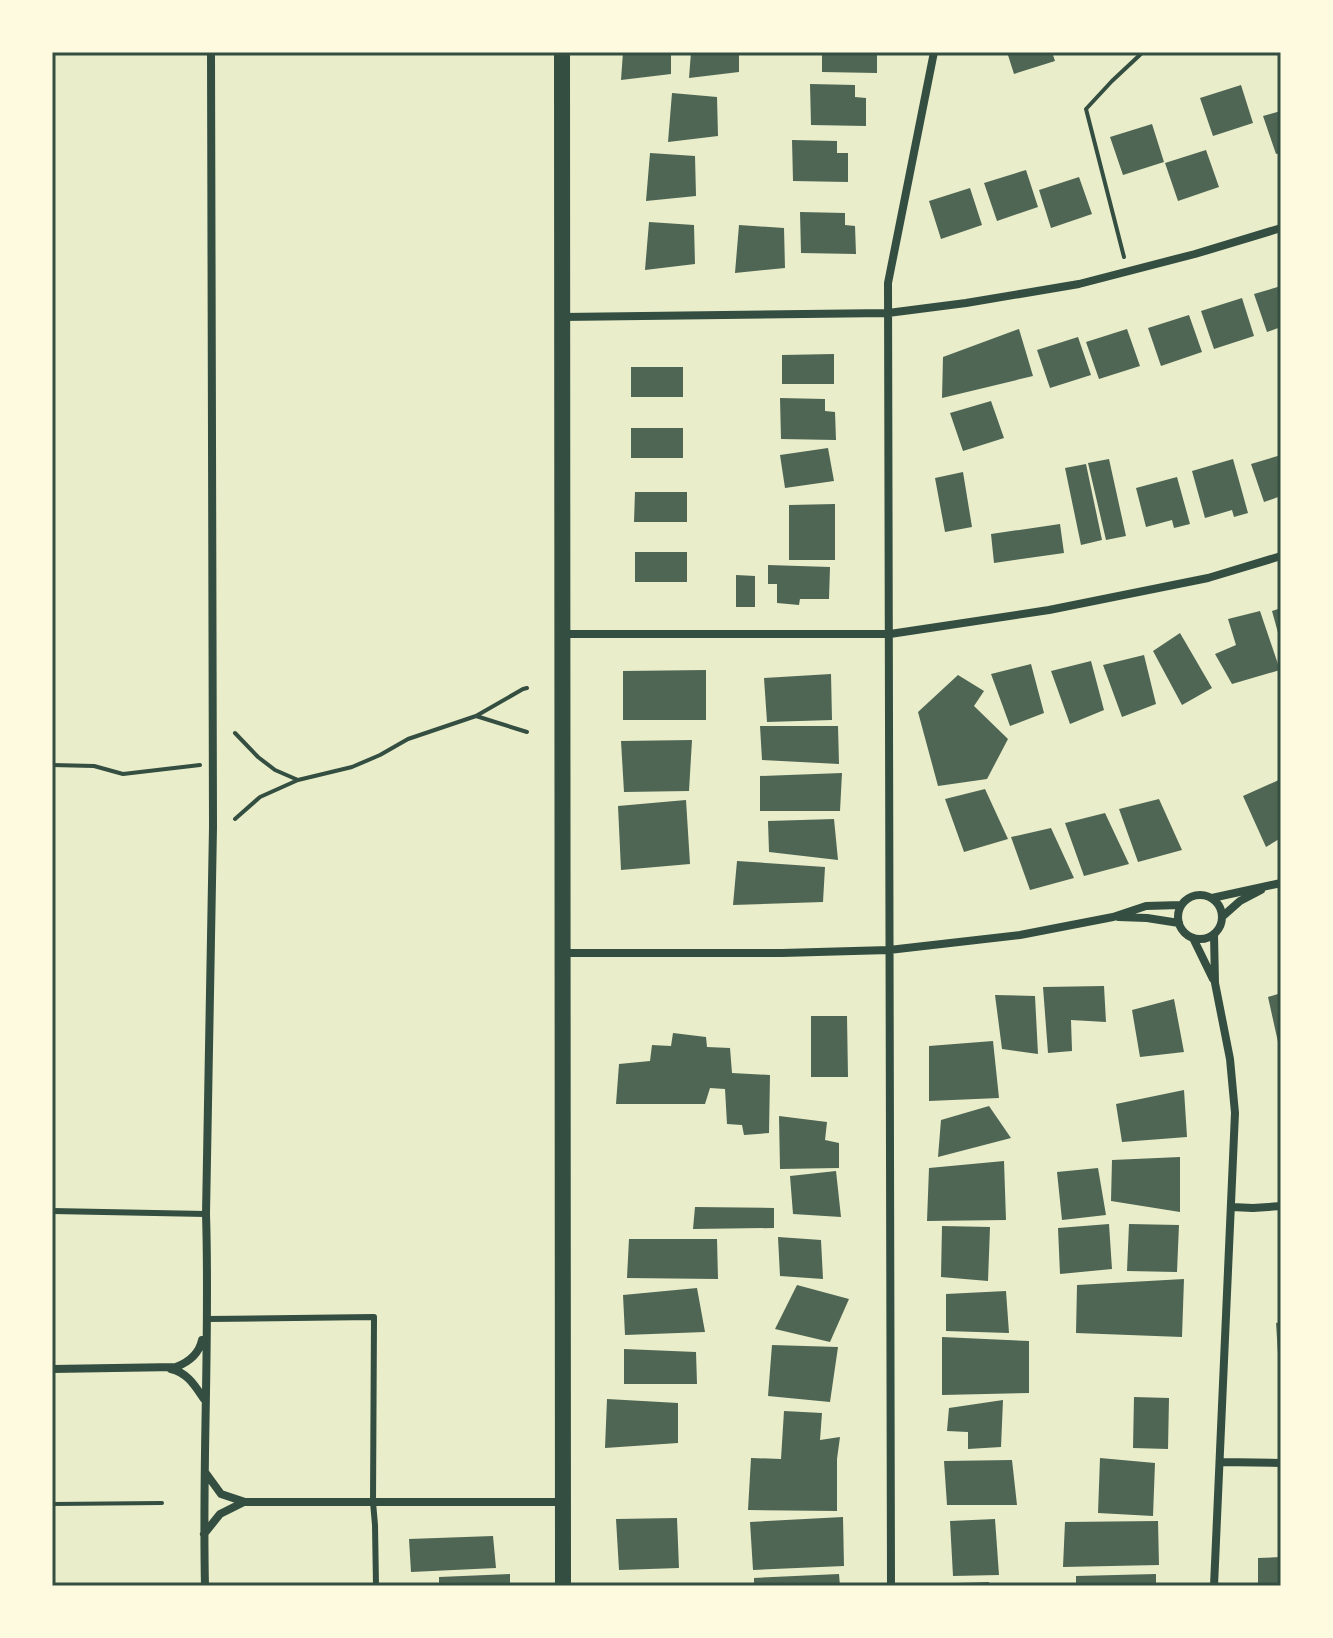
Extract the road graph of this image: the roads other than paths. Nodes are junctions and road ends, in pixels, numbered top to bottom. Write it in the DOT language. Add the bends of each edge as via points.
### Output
graph roads {
  1 [pos="211,52"];
  2 [pos="562,52"];
  3 [pos="934,52"];
  4 [pos="1281,228"];
  5 [pos="888,313"];
  6 [pos="562,317"];
  7 [pos="1281,556"];
  8 [pos="562,634"];
  9 [pos="890,634"];
  10 [pos="1281,883"];
  11 [pos="1268,886"];
  12 [pos="1212,898"];
  13 [pos="1181,905"];
  14 [pos="1223,916"];
  15 [pos="1113,917"];
  16 [pos="1179,923"];
  17 [pos="1214,934"];
  18 [pos="1193,938"];
  19 [pos="889,950"];
  20 [pos="563,953"];
  21 [pos="1215,983"];
  22 [pos="1281,1206"];
  23 [pos="1232,1207"];
  24 [pos="52,1211"];
  25 [pos="206,1214"];
  26 [pos="207,1319"];
  27 [pos="162,1368"];
  28 [pos="52,1369"];
  29 [pos="205,1401"];
  30 [pos="1220,1462"];
  31 [pos="1281,1463"];
  32 [pos="205,1472"];
  33 [pos="245,1502"];
  34 [pos="373,1502"];
  35 [pos="563,1502"];
  36 [pos="204,1534"];
  37 [pos="205,1586"];
  38 [pos="376,1586"];
  39 [pos="563,1586"];
  40 [pos="891,1586"];
  41 [pos="1214,1586"];
  1 -- 25 [label="street" via="213,827"];
  2 -- 6 [label="main road"];
  3 -- 5 [label="street" via="888,283"];
  4 -- 5 [label="street" via="1079,284"];
  5 -- 6 [label="street"];
  5 -- 9 [label="street"];
  6 -- 8 [label="main road"];
  7 -- 9 [label="street" via="1208,578 1049,610"];
  8 -- 9 [label="street"];
  8 -- 20 [label="main road"];
  9 -- 19 [label="street"];
  10 -- 11 [label="street"];
  11 -- 12 [label="street"];
  11 -- 14 [label="street"];
  12 -- 13 [label="street" via="1192,896"];
  12 -- 14 [label="street"];
  13 -- 15 [label="street" via="1146,906"];
  13 -- 16 [label="street"];
  14 -- 17 [label="street"];
  15 -- 16 [label="street"];
  15 -- 19 [label="street" via="1020,935"];
  16 -- 18 [label="street"];
  17 -- 18 [label="street"];
  17 -- 21 [label="street"];
  18 -- 21 [label="street"];
  19 -- 20 [label="street"];
  19 -- 40 [label="street"];
  20 -- 35 [label="main road"];
  21 -- 23 [label="street" via="1234,1088"];
  22 -- 23 [label="street"];
  23 -- 30 [label="street"];
  24 -- 25 [label="lane"];
  25 -- 26 [label="street"];
  26 -- 27 [label="street" via="194,1356"];
  26 -- 29 [label="street"];
  26 -- 34 [label="lane" via="374,1317"];
  27 -- 28 [label="street"];
  27 -- 29 [label="street" via="188,1377"];
  29 -- 32 [label="street"];
  30 -- 31 [label="street"];
  30 -- 41 [label="street"];
  32 -- 33 [label="street" via="221,1494"];
  32 -- 36 [label="street"];
  33 -- 34 [label="street"];
  33 -- 36 [label="street" via="220,1514"];
  34 -- 35 [label="street"];
  34 -- 38 [label="lane"];
  35 -- 39 [label="main road"];
  36 -- 37 [label="street"];
}
